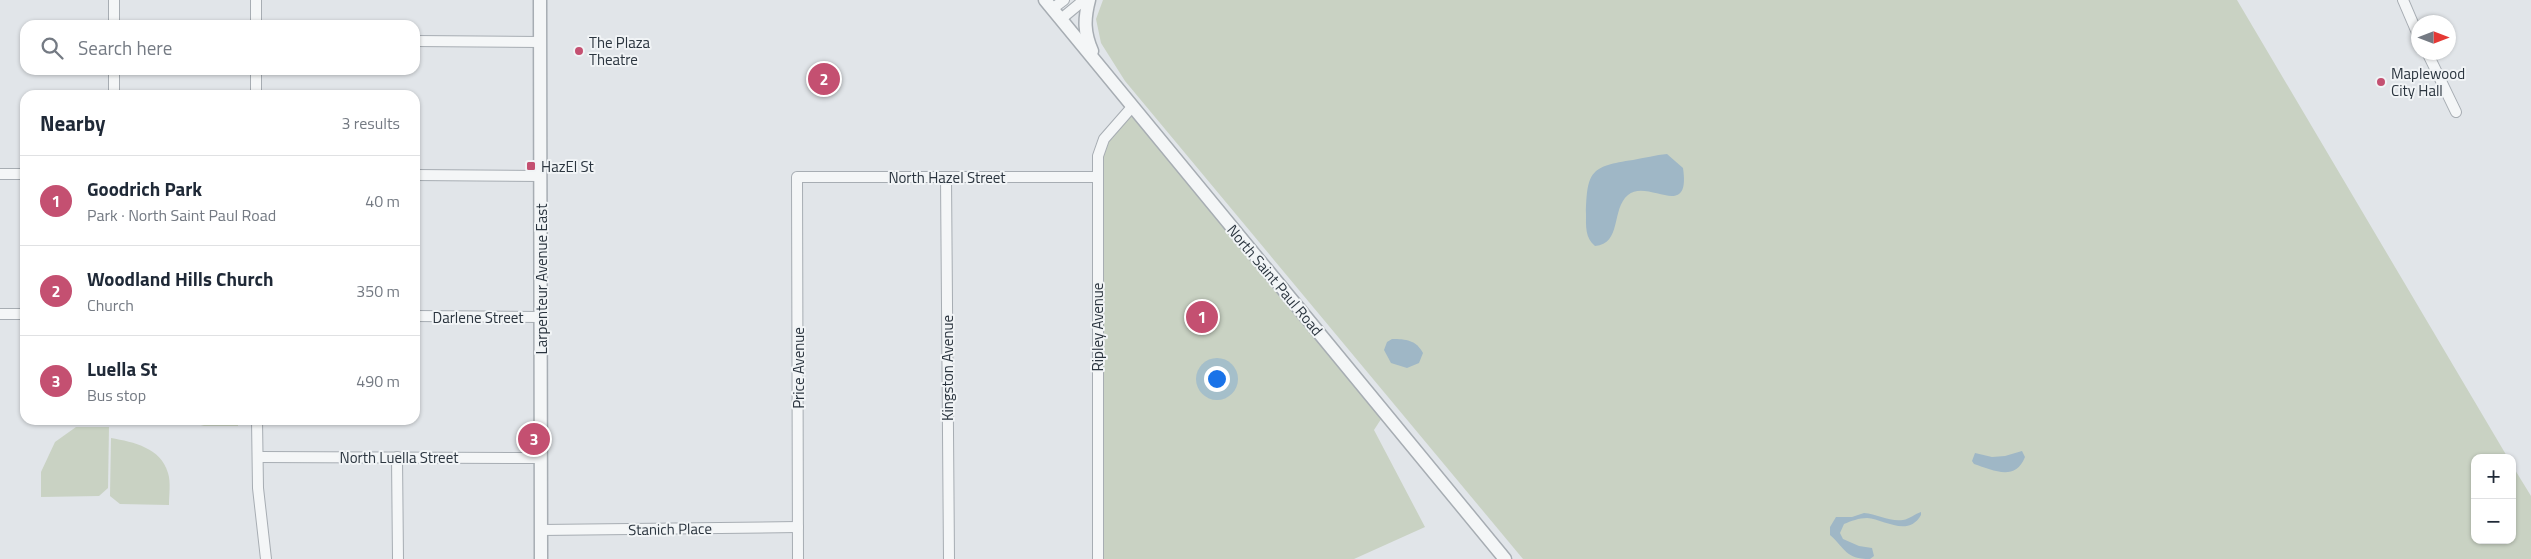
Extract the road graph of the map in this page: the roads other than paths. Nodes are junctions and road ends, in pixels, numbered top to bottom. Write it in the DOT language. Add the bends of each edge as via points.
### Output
graph roads {
  1 [pos="114,0"];
  2 [pos="256,0"];
  3 [pos="540,0"];
  4 [pos="1064,0"];
  5 [pos="1084,0"];
  6 [pos="1089,0"];
  7 [pos="2403,0"];
  8 [pos="1049,4"];
  9 [pos="1061,19"];
  10 [pos="2411,19"];
  11 [pos="114,20"];
  12 [pos="256,20"];
  13 [pos="420,41"];
  14 [pos="540,42"];
  15 [pos="2431,60"];
  16 [pos="1096,62"];
  17 [pos="114,75"];
  18 [pos="256,75"];
  19 [pos="114,90"];
  20 [pos="256,90"];
  21 [pos="1132,107"];
  22 [pos="2456,112"];
  23 [pos="0,174"];
  24 [pos="20,174"];
  25 [pos="420,175"];
  26 [pos="540,176"];
  27 [pos="797,177"];
  28 [pos="946,177"];
  29 [pos="1097,177"];
  30 [pos="0,314"];
  31 [pos="20,314"];
  32 [pos="420,316"];
  33 [pos="541,317"];
  34 [pos="257,425"];
  35 [pos="258,457"];
  36 [pos="397,457"];
  37 [pos="541,458"];
  38 [pos="798,527"];
  39 [pos="541,530"];
  40 [pos="266,559"];
  41 [pos="398,559"];
  42 [pos="541,559"];
  43 [pos="798,559"];
  44 [pos="948,559"];
  45 [pos="1098,559"];
  46 [pos="1505,559"];
  1 -- 11 [label="street"];
  2 -- 12 [label="street"];
  3 -- 14 [label="street, Larpenteur Avenue East"];
  4 -- 8 [label="street"];
  5 -- 9 [label="street"];
  6 -- 16 [label="street" via="1084,16 1086,36"];
  7 -- 10 [label="street"];
  8 -- 9 [label="street, North Saint Paul Road"];
  9 -- 16 [label="street, North Saint Paul Road"];
  13 -- 14 [label="street"];
  14 -- 26 [label="street, Larpenteur Avenue East"];
  15 -- 22 [label="street"];
  16 -- 21 [label="street, North Saint Paul Road"];
  17 -- 19 [label="street"];
  18 -- 20 [label="street"];
  21 -- 29 [label="street, Ripley Avenue" via="1104,139 1098,156"];
  21 -- 46 [label="street, North Saint Paul Road"];
  23 -- 24 [label="street"];
  25 -- 26 [label="street"];
  26 -- 33 [label="street, Larpenteur Avenue East"];
  27 -- 28 [label="street, North Hazel Street"];
  27 -- 38 [label="street, Price Avenue"];
  28 -- 29 [label="street, North Hazel Street"];
  28 -- 44 [label="street, Kingston Avenue"];
  29 -- 45 [label="street, Ripley Avenue"];
  30 -- 31 [label="street"];
  32 -- 33 [label="street, Darlene Street"];
  33 -- 37 [label="street, Larpenteur Avenue East"];
  34 -- 35 [label="street"];
  35 -- 36 [label="street, North Luella Street"];
  35 -- 40 [label="street"];
  36 -- 37 [label="street, North Luella Street"];
  36 -- 41 [label="street"];
  37 -- 39 [label="street, Larpenteur Avenue East"];
  38 -- 39 [label="street, Stanich Place"];
  38 -- 43 [label="street, Price Avenue"];
  39 -- 42 [label="street, Larpenteur Avenue East"];
}
